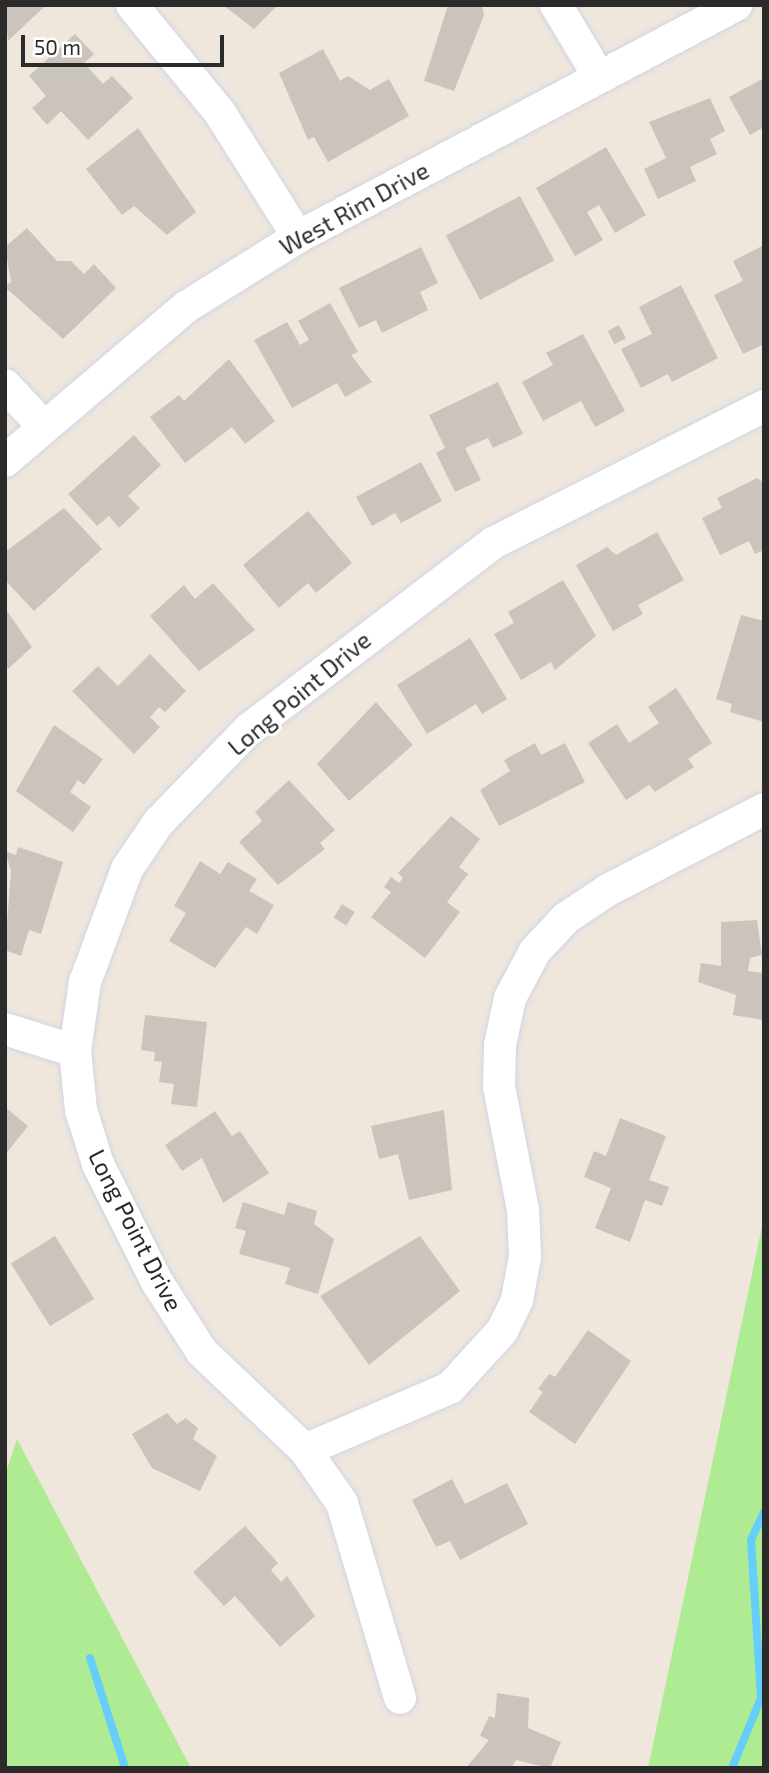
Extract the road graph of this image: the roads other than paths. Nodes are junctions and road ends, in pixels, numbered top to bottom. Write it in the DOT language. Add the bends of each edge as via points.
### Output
graph roads {
  1 [pos="132,5"];
  2 [pos="556,5"];
  3 [pos="736,5"];
  4 [pos="598,75"];
  5 [pos="298,237"];
  6 [pos="5,385"];
  7 [pos="764,406"];
  8 [pos="44,427"];
  9 [pos="5,461"];
  10 [pos="764,809"];
  11 [pos="5,1029"];
  12 [pos="75,1051"];
  13 [pos="305,1450"];
  14 [pos="400,1698"];
  1 -- 5 [label="street" via="220,113"];
  2 -- 4 [label="street"];
  3 -- 4 [label="street, West Rim Drive"];
  4 -- 5 [label="street, West Rim Drive"];
  5 -- 8 [label="street, West Rim Drive" via="187,307"];
  6 -- 8 [label="street"];
  7 -- 12 [label="street, Long Point Drive" via="493,543 249,729 158,823 127,869 85,982"];
  8 -- 9 [label="street, West Rim Drive"];
  10 -- 13 [label="street" via="608,890 566,918 535,951 510,998 500,1045 499,1087 523,1210 525,1257 517,1300 502,1331 450,1388"];
  11 -- 12 [label="street"];
  12 -- 13 [label="street, Long Point Drive" via="81,1110 98,1164 158,1282 202,1352"];
  13 -- 14 [label="street, Long Point Drive" via="342,1503"];
}
